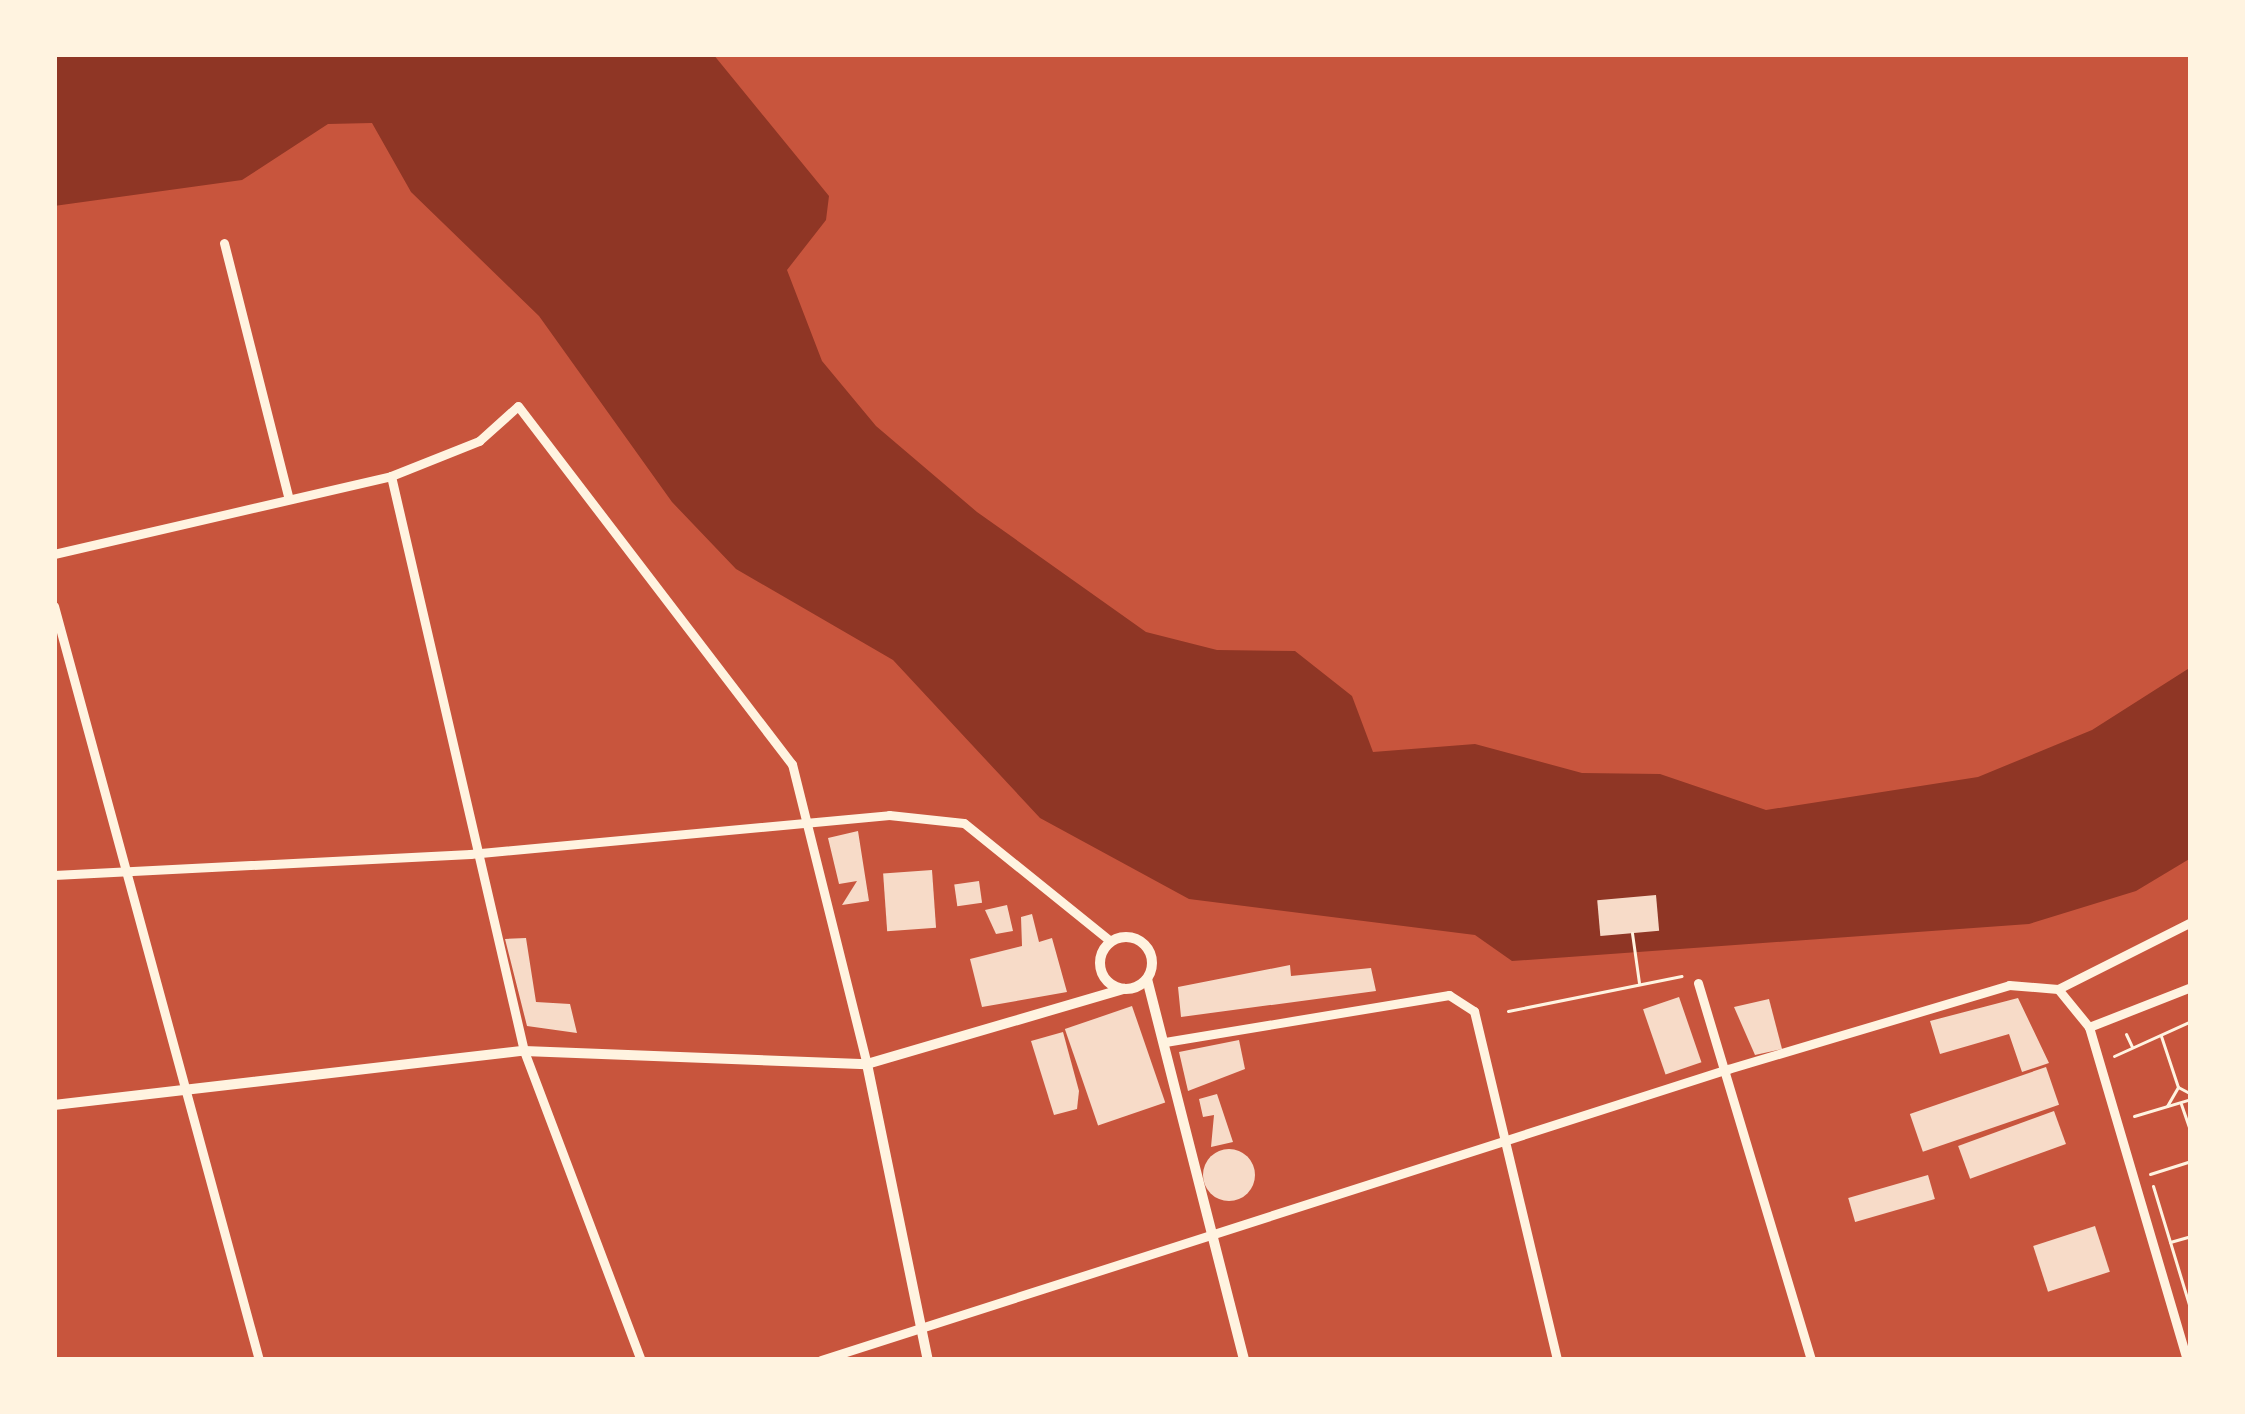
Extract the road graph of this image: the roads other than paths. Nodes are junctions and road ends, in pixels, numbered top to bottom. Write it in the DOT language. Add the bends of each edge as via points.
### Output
graph roads {
  1 [pos="224,243"];
  2 [pos="391,476"];
  3 [pos="289,500"];
  4 [pos="54,554"];
  5 [pos="54,606"];
  6 [pos="812,822"];
  7 [pos="470,854"];
  8 [pos="125,871"];
  9 [pos="54,875"];
  10 [pos="2191,922"];
  11 [pos="1110,941"];
  12 [pos="1147,979"];
  13 [pos="1698,983"];
  14 [pos="2191,987"];
  15 [pos="1124,988"];
  16 [pos="2058,989"];
  17 [pos="2090,1028"];
  18 [pos="1165,1042"];
  19 [pos="524,1051"];
  20 [pos="867,1064"];
  21 [pos="1728,1069"];
  22 [pos="184,1084"];
  23 [pos="54,1105"];
  24 [pos="1507,1140"];
  25 [pos="1212,1229"];
  26 [pos="922,1332"];
  27 [pos="259,1360"];
  28 [pos="641,1360"];
  29 [pos="821,1360"];
  30 [pos="928,1360"];
  31 [pos="1244,1360"];
  32 [pos="1557,1360"];
  33 [pos="1811,1360"];
  34 [pos="2187,1360"];
  1 -- 3 [label="street"];
  2 -- 3 [label="street"];
  2 -- 6 [label="street" via="479,441 518,406 760,718"];
  2 -- 7 [label="street"];
  3 -- 4 [label="street"];
  5 -- 8 [label="street"];
  6 -- 7 [label="street"];
  6 -- 11 [label="street" via="964,823"];
  6 -- 20 [label="street"];
  7 -- 8 [label="street"];
  7 -- 19 [label="street"];
  8 -- 9 [label="street"];
  8 -- 22 [label="street"];
  10 -- 16 [label="street"];
  11 -- 12 [label="street" via="1142,942"];
  11 -- 15 [label="street" via="1100,966"];
  12 -- 15 [label="street"];
  12 -- 18 [label="street"];
  13 -- 21 [label="street"];
  14 -- 17 [label="street"];
  15 -- 20 [label="street"];
  16 -- 17 [label="street"];
  16 -- 21 [label="street" via="2009,985"];
  17 -- 34 [label="street"];
  18 -- 24 [label="street" via="1449,995 1474,1011"];
  18 -- 25 [label="street"];
  19 -- 20 [label="street"];
  19 -- 22 [label="street"];
  19 -- 28 [label="street"];
  20 -- 26 [label="street"];
  21 -- 24 [label="street"];
  21 -- 33 [label="street"];
  22 -- 23 [label="street"];
  22 -- 27 [label="street"];
  24 -- 25 [label="street"];
  24 -- 32 [label="street"];
  25 -- 26 [label="street"];
  25 -- 31 [label="street"];
  26 -- 29 [label="street"];
  26 -- 30 [label="street"];
}
